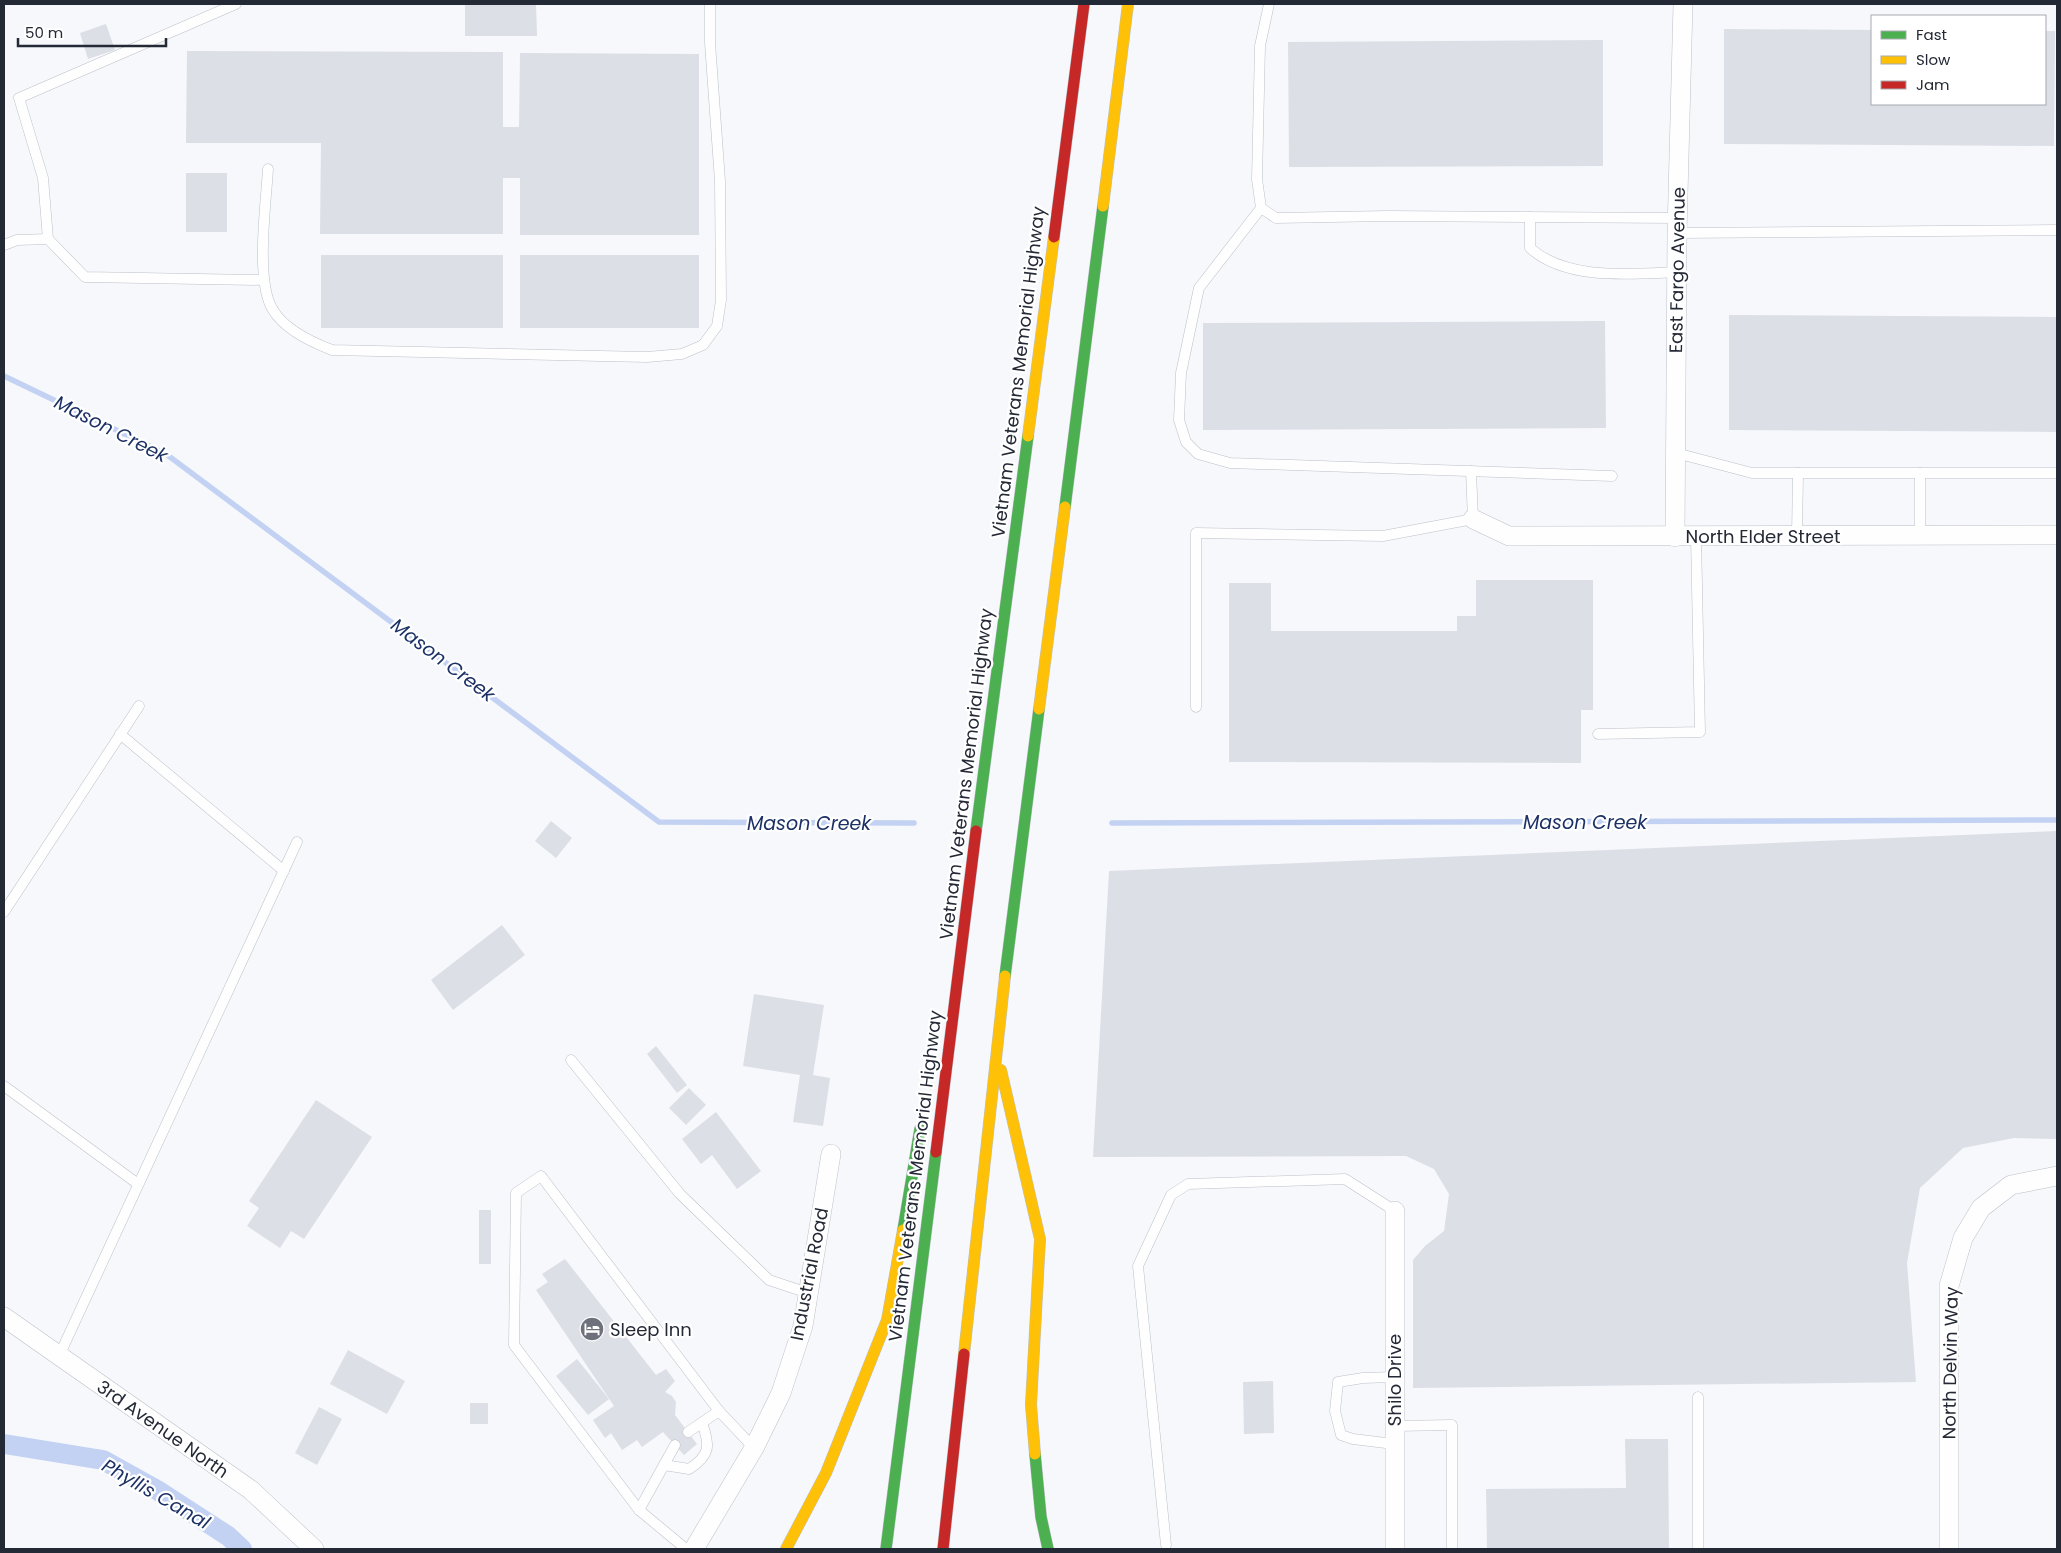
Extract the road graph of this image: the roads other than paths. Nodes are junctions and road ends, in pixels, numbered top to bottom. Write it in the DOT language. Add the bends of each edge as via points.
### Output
graph roads {
  1 [pos="236,4"];
  2 [pos="710,4"];
  3 [pos="1084,4"];
  4 [pos="1128,4"];
  5 [pos="1269,4"];
  6 [pos="1683,4"];
  7 [pos="268,170"];
  8 [pos="1261,208"];
  9 [pos="1530,217"];
  10 [pos="1677,225"];
  11 [pos="2057,230"];
  12 [pos="48,239"];
  13 [pos="4,245"];
  14 [pos="1677,272"];
  15 [pos="263,280"];
  16 [pos="1676,453"];
  17 [pos="1471,471"];
  18 [pos="1798,473"];
  19 [pos="1920,473"];
  20 [pos="2057,473"];
  21 [pos="1612,476"];
  22 [pos="1473,519"];
  23 [pos="1920,535"];
  24 [pos="2057,535"];
  25 [pos="1797,536"];
  26 [pos="1676,537"];
  27 [pos="1696,537"];
  28 [pos="139,706"];
  29 [pos="1196,707"];
  30 [pos="120,734"];
  31 [pos="1598,734"];
  32 [pos="985,761"];
  33 [pos="297,842"];
  34 [pos="284,871"];
  35 [pos="4,912"];
  36 [pos="942,1006"];
  37 [pos="996,1050"];
  38 [pos="571,1060"];
  39 [pos="4,1086"];
  40 [pos="923,1114"];
  41 [pos="831,1154"];
  42 [pos="2057,1176"];
  43 [pos="138,1184"];
  44 [pos="1395,1211"];
  45 [pos="808,1293"];
  46 [pos="4,1317"];
  47 [pos="59,1356"];
  48 [pos="1394,1376"];
  49 [pos="1698,1397"];
  50 [pos="720,1411"];
  51 [pos="702,1422"];
  52 [pos="688,1432"];
  53 [pos="1394,1435"];
  54 [pos="675,1445"];
  55 [pos="754,1448"];
  56 [pos="664,1465"];
  57 [pos="639,1510"];
  58 [pos="1166,1545"];
  59 [pos="314,1549"];
  60 [pos="686,1549"];
  61 [pos="694,1549"];
  62 [pos="786,1549"];
  63 [pos="886,1549"];
  64 [pos="943,1549"];
  65 [pos="1048,1549"];
  66 [pos="1395,1549"];
  67 [pos="1452,1549"];
  68 [pos="1698,1549"];
  69 [pos="1948,1549"];
  1 -- 12 [label="lane" via="19,98 43,178"];
  2 -- 15 [label="lane" via="720,181 721,300 718,326 703,345 682,354 647,357 332,350 302,338 273,310"];
  3 -- 32 [label="highway, Vietnam Veterans Memorial Highway"];
  4 -- 37 [label="highway"];
  5 -- 8 [label="lane" via="1260,46 1256,179"];
  6 -- 10 [label="street, East Fargo Avenue"];
  7 -- 15 [label="lane"];
  8 -- 9 [label="lane" via="1276,218"];
  8 -- 17 [label="lane" via="1199,288 1181,373 1179,420 1186,442 1198,454 1230,464"];
  9 -- 10 [label="lane"];
  9 -- 14 [label="lane" via="1530,248 1554,265 1613,275"];
  10 -- 11 [label="lane"];
  10 -- 14 [label="street, East Fargo Avenue"];
  12 -- 13 [label="lane" via="17,240"];
  12 -- 15 [label="lane" via="85,277"];
  14 -- 16 [label="street, East Fargo Avenue"];
  16 -- 18 [label="lane" via="1752,473"];
  16 -- 26 [label="street, East Fargo Avenue"];
  17 -- 21 [label="lane"];
  17 -- 22 [label="lane"];
  18 -- 19 [label="lane"];
  18 -- 25 [label="lane"];
  19 -- 20 [label="lane"];
  19 -- 23 [label="lane"];
  22 -- 26 [label="street, North Elder Street" via="1509,536"];
  22 -- 29 [label="lane" via="1383,536 1196,533"];
  23 -- 24 [label="street, North Elder Street"];
  23 -- 25 [label="street, North Elder Street"];
  25 -- 27 [label="street, North Elder Street"];
  26 -- 27 [label="street, North Elder Street"];
  27 -- 31 [label="lane" via="1700,732"];
  28 -- 30 [label="lane"];
  30 -- 34 [label="lane"];
  30 -- 35 [label="lane"];
  32 -- 36 [label="highway"];
  32 -- 63 [label="highway, Vietnam Veterans Memorial Highway"];
  33 -- 34 [label="lane"];
  34 -- 43 [label="lane"];
  37 -- 64 [label="highway"];
  37 -- 65 [label="highway" via="1040,1239 1031,1406 1041,1518"];
  38 -- 45 [label="lane" via="680,1194 769,1280"];
  39 -- 43 [label="lane"];
  40 -- 62 [label="highway" via="887,1320 826,1473"];
  41 -- 45 [label="street, Industrial Road"];
  42 -- 69 [label="street, North Delvin Way" via="2011,1184 1981,1208 1963,1238 1949,1286"];
  43 -- 47 [label="lane"];
  44 -- 48 [label="street, Shilo Drive"];
  44 -- 58 [label="lane" via="1345,1179 1188,1184 1171,1196 1138,1266"];
  45 -- 55 [label="street, Industrial Road" via="803,1326 780,1393"];
  46 -- 47 [label="street, 3rd Avenue North"];
  47 -- 59 [label="street, 3rd Avenue North" via="251,1490"];
  48 -- 53 [label="street, Shilo Drive"];
  48 -- 53 [label="lane" via="1338,1382 1335,1411 1341,1435 1352,1439"];
  49 -- 68 [label="lane"];
  50 -- 51 [label="lane"];
  50 -- 55 [label="lane"];
  50 -- 57 [label="lane" via="541,1176 516,1193 514,1345"];
  51 -- 52 [label="lane"];
  51 -- 56 [label="lane" via="708,1438 707,1452 699,1462 689,1469"];
  53 -- 66 [label="street, Shilo Drive"];
  53 -- 67 [label="lane" via="1452,1425"];
  54 -- 56 [label="lane"];
  55 -- 61 [label="street, Industrial Road"];
  56 -- 57 [label="lane"];
  57 -- 60 [label="lane"];
}
